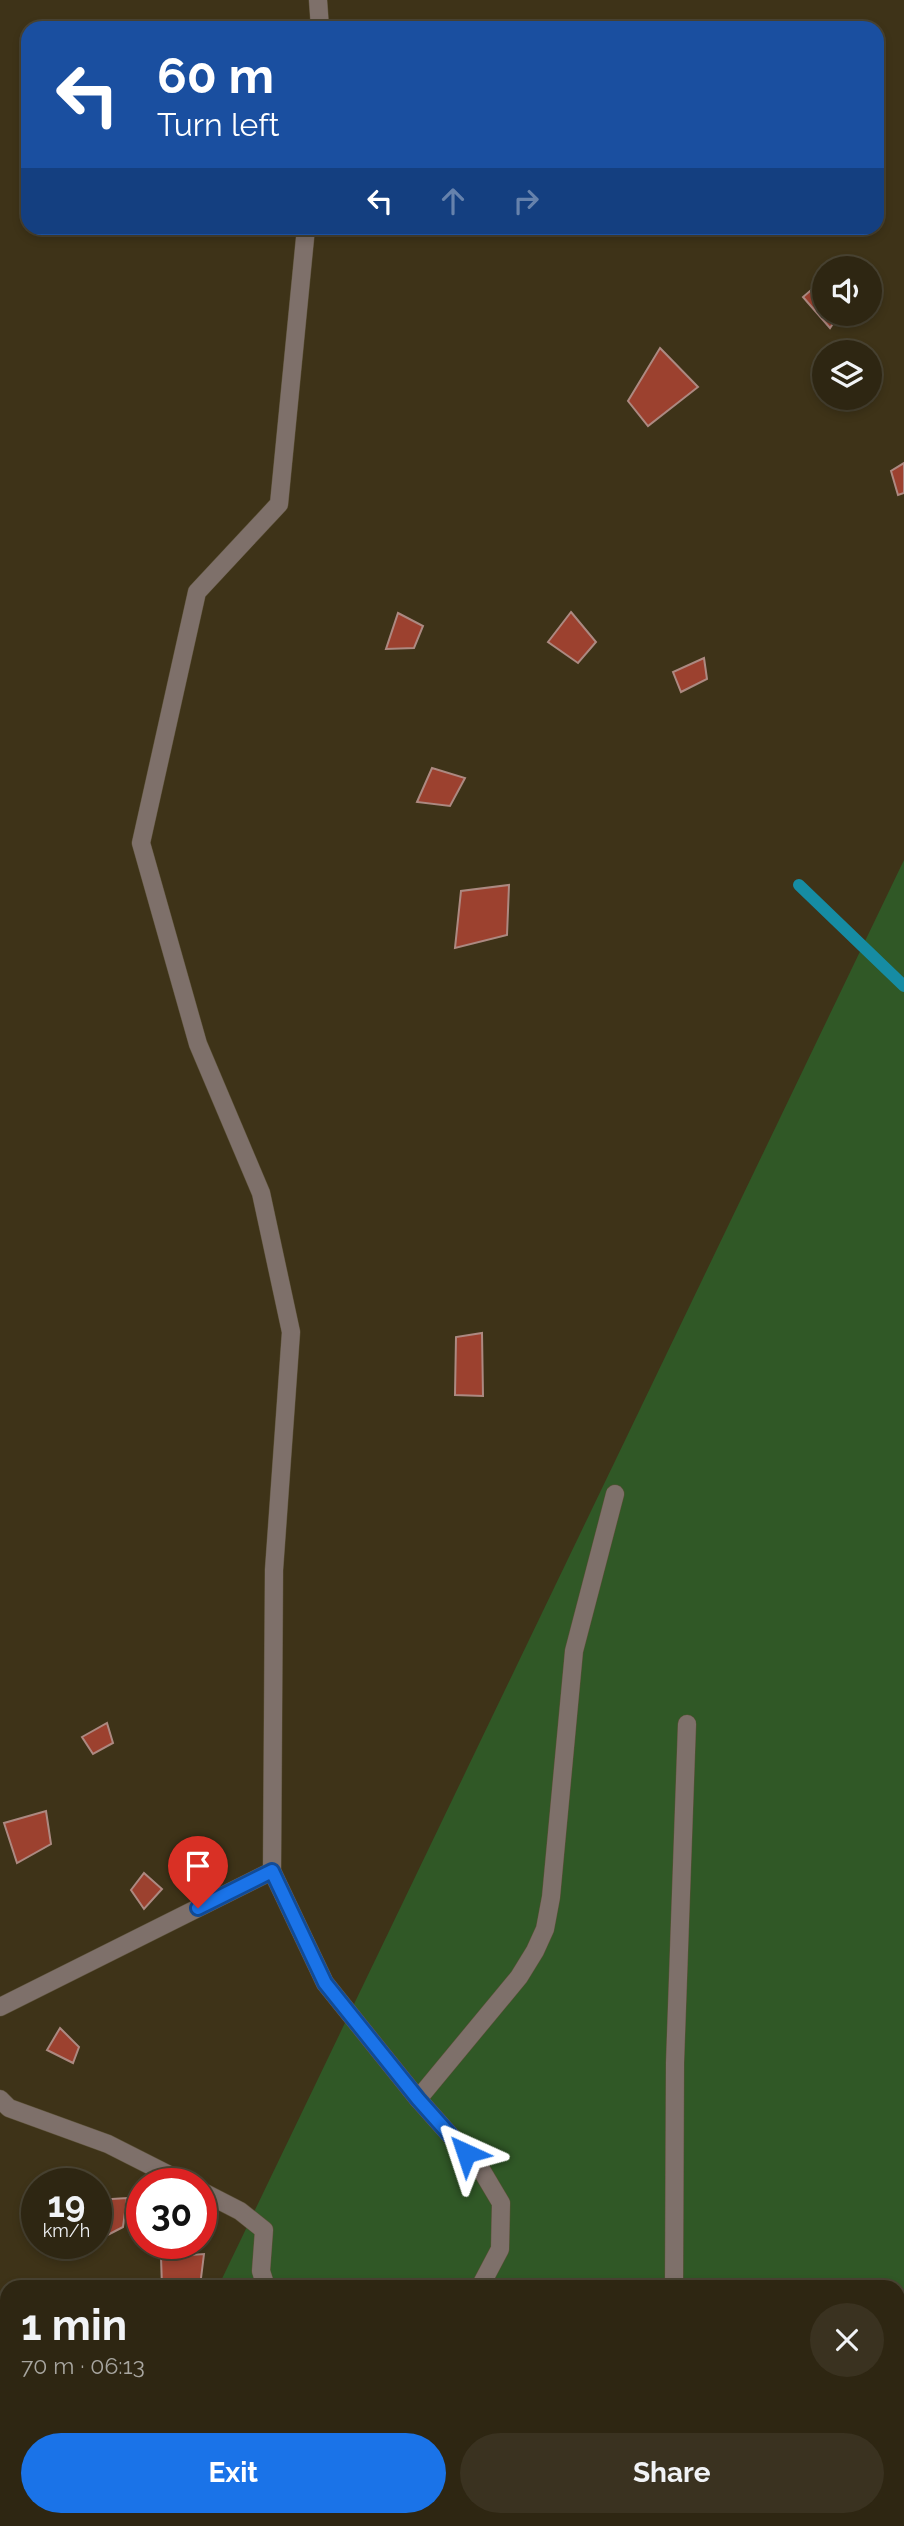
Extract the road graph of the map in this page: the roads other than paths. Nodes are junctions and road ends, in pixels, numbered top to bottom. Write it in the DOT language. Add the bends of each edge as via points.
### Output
graph roads {
  1 [pos="318,0"];
  2 [pos="320,21"];
  3 [pos="305,235"];
  4 [pos="615,1494"];
  5 [pos="687,1724"];
  6 [pos="272,1871"];
  7 [pos="0,2007"];
  8 [pos="0,2099"];
  9 [pos="418,2099"];
  10 [pos="155,2168"];
  11 [pos="217,2199"];
  12 [pos="263,2280"];
  13 [pos="484,2280"];
  14 [pos="674,2280"];
  1 -- 2 [label="street"];
  3 -- 6 [label="street" via="279,504 197,592 141,843 198,1044 261,1193 291,1332 274,1570"];
  4 -- 9 [label="street" via="573,1651 545,1929 519,1977"];
  5 -- 14 [label="street" via="675,2063"];
  6 -- 7 [label="street"];
  6 -- 9 [label="street" via="325,1983"];
  8 -- 10 [label="street" via="9,2108 108,2144"];
  9 -- 13 [label="street" via="482,2171 500,2203 500,2249"];
  11 -- 12 [label="street" via="264,2230"];
}
